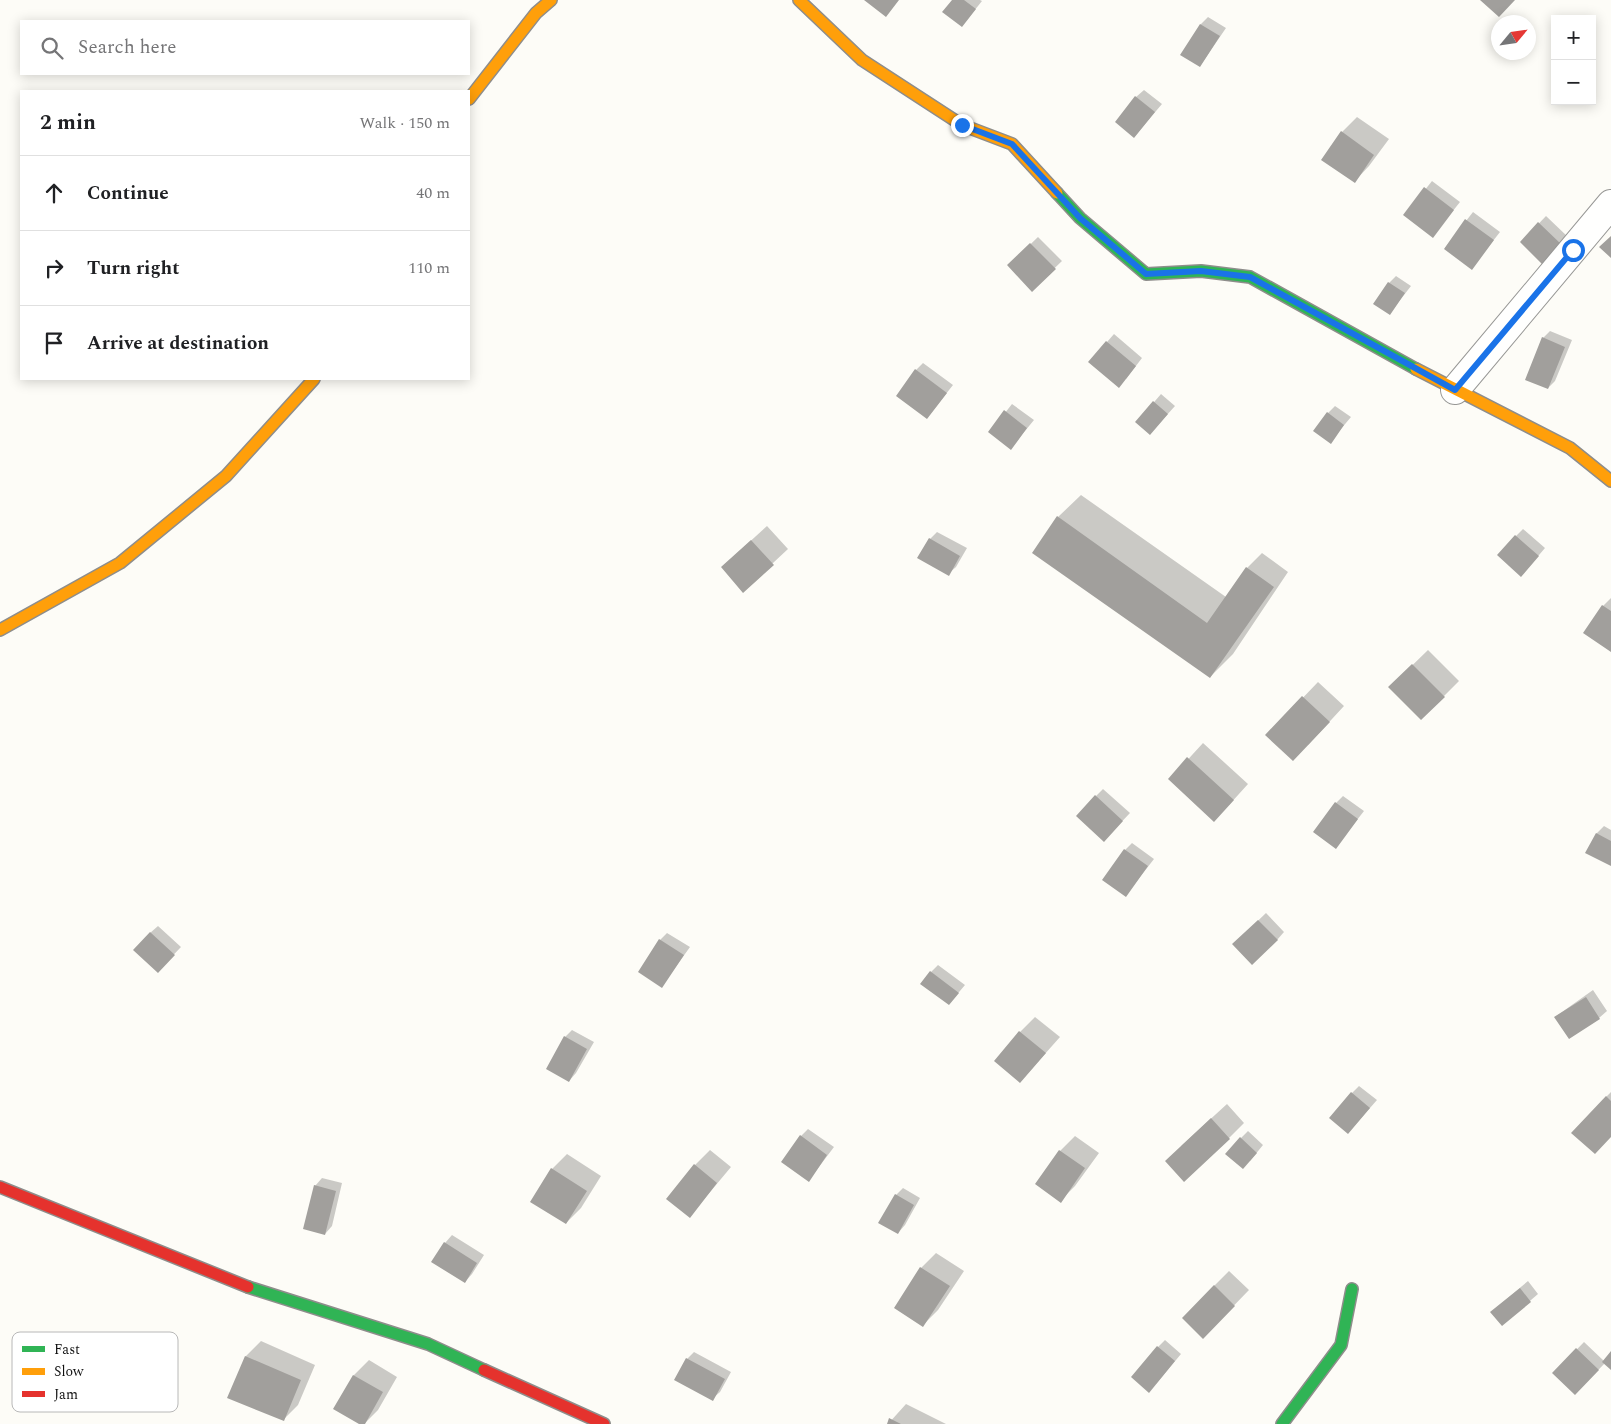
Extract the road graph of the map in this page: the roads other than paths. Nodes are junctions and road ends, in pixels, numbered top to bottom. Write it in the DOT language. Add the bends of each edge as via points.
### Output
graph roads {
  1 [pos="551,0"];
  2 [pos="799,0"];
  3 [pos="470,98"];
  4 [pos="1611,204"];
  5 [pos="313,380"];
  6 [pos="1455,390"];
  7 [pos="1611,482"];
  8 [pos="0,630"];
  9 [pos="0,1187"];
  10 [pos="1352,1289"];
  11 [pos="604,1424"];
  12 [pos="1282,1424"];
  1 -- 3 [label="street" via="536,13"];
  2 -- 6 [label="street" via="862,60 962,125 1012,144 1080,218 1146,274 1201,271 1250,277"];
  4 -- 6 [label="street"];
  5 -- 8 [label="street" via="226,476 120,563"];
  6 -- 7 [label="street" via="1570,448"];
  9 -- 11 [label="street" via="248,1287 428,1344"];
  10 -- 12 [label="street" via="1341,1345"];
}
